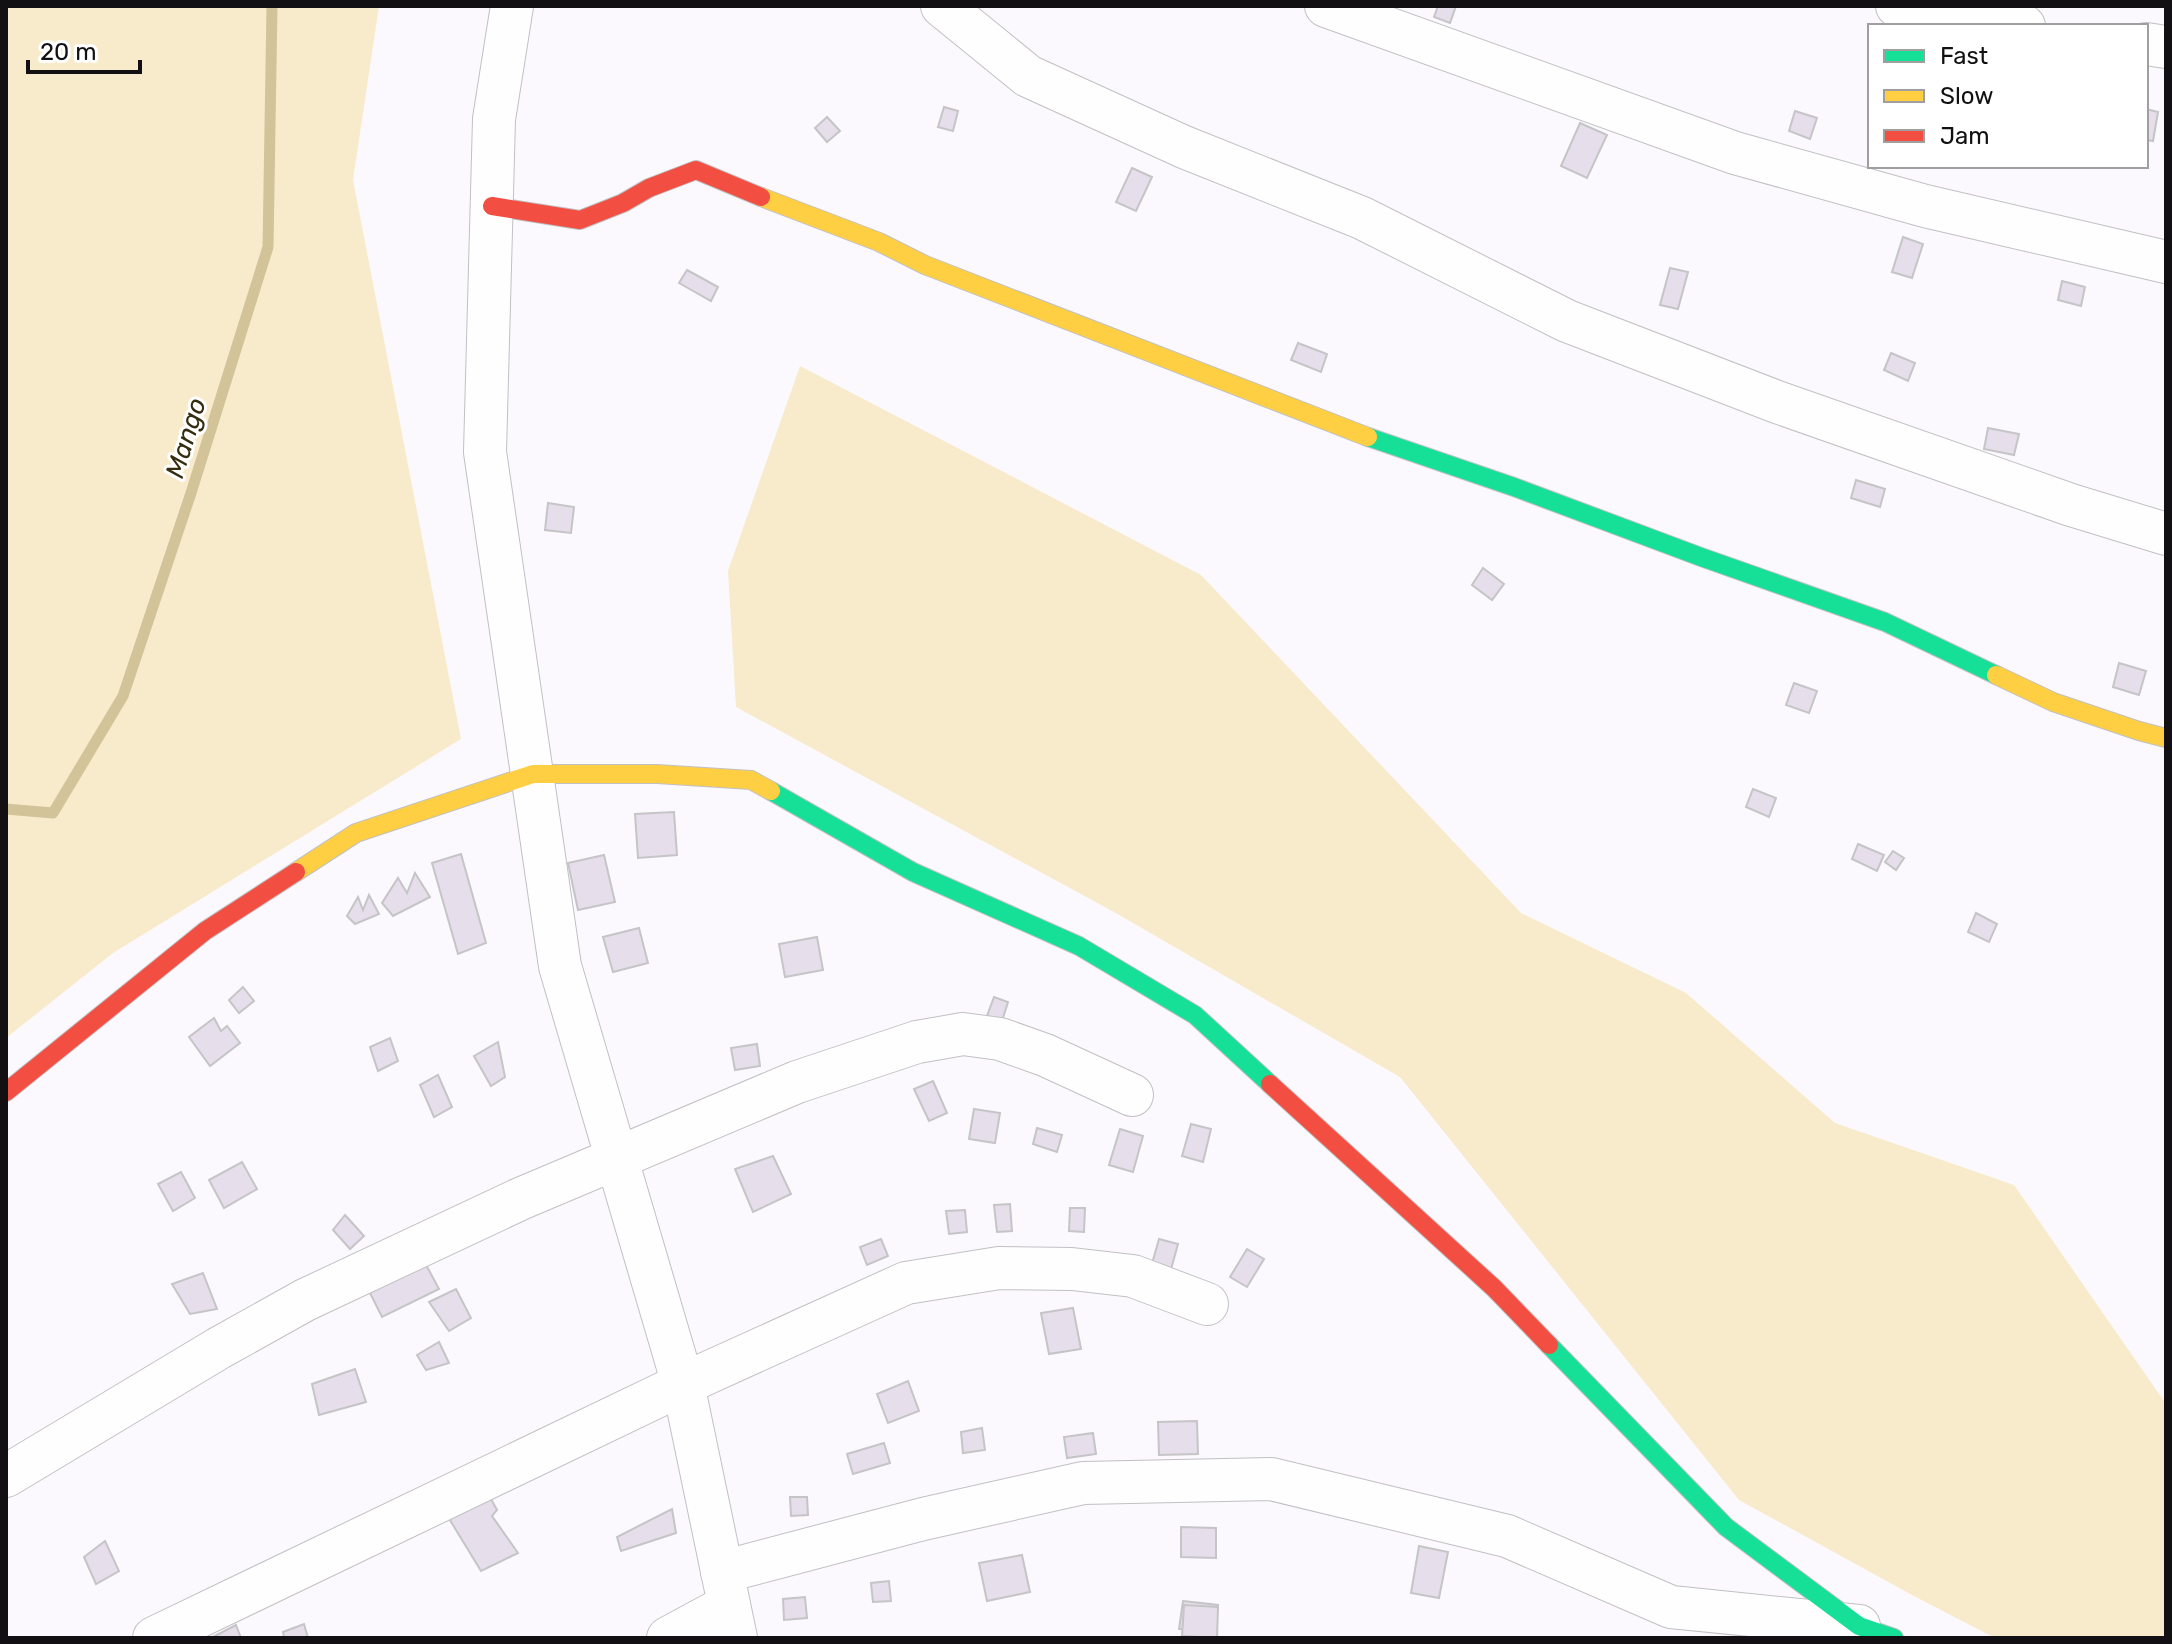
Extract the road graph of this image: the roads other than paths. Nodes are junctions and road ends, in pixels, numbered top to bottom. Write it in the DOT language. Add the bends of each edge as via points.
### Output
graph roads {
  1 [pos="512,6"];
  2 [pos="942,6"];
  3 [pos="1326,6"];
  4 [pos="1897,6"];
  5 [pos="2011,24"];
  6 [pos="492,206"];
  7 [pos="2166,262"];
  8 [pos="2166,534"];
  9 [pos="2166,738"];
  10 [pos="533,774"];
  11 [pos="6,1092"];
  12 [pos="1132,1095"];
  13 [pos="615,1158"];
  14 [pos="1207,1304"];
  15 [pos="683,1384"];
  16 [pos="6,1476"];
  17 [pos="729,1605"];
  18 [pos="1876,1632"];
  19 [pos="154,1638"];
  20 [pos="668,1638"];
  1 -- 6 [label="street" via="494,119"];
  2 -- 8 [label="street" via="1028,76 1184,147 1362,218 1567,321 1791,407"];
  3 -- 7 [label="street" via="1735,153 1925,206"];
  4 -- 5 [label="street"];
  6 -- 9 [label="street" via="580,220 696,170 1353,432 1885,622 2053,702"];
  6 -- 10 [label="street" via="485,452"];
  10 -- 11 [label="street" via="356,833 205,931"];
  10 -- 13 [label="street" via="560,966"];
  10 -- 18 [label="street" via="751,780 913,872 1079,946 1195,1015 1494,1288 1726,1527"];
  12 -- 13 [label="street" via="1045,1055 1000,1039 963,1034 917,1042 797,1082"];
  13 -- 15 [label="street"];
  13 -- 16 [label="street" via="305,1300"];
  14 -- 15 [label="street" via="1133,1276 999,1268 906,1283"];
  15 -- 17 [label="street"];
  15 -- 19 [label="street"];
  17 -- 18 [label="street" via="923,1519 1083,1483 1271,1479 1507,1536 1671,1607"];
  17 -- 20 [label="street"];
}
